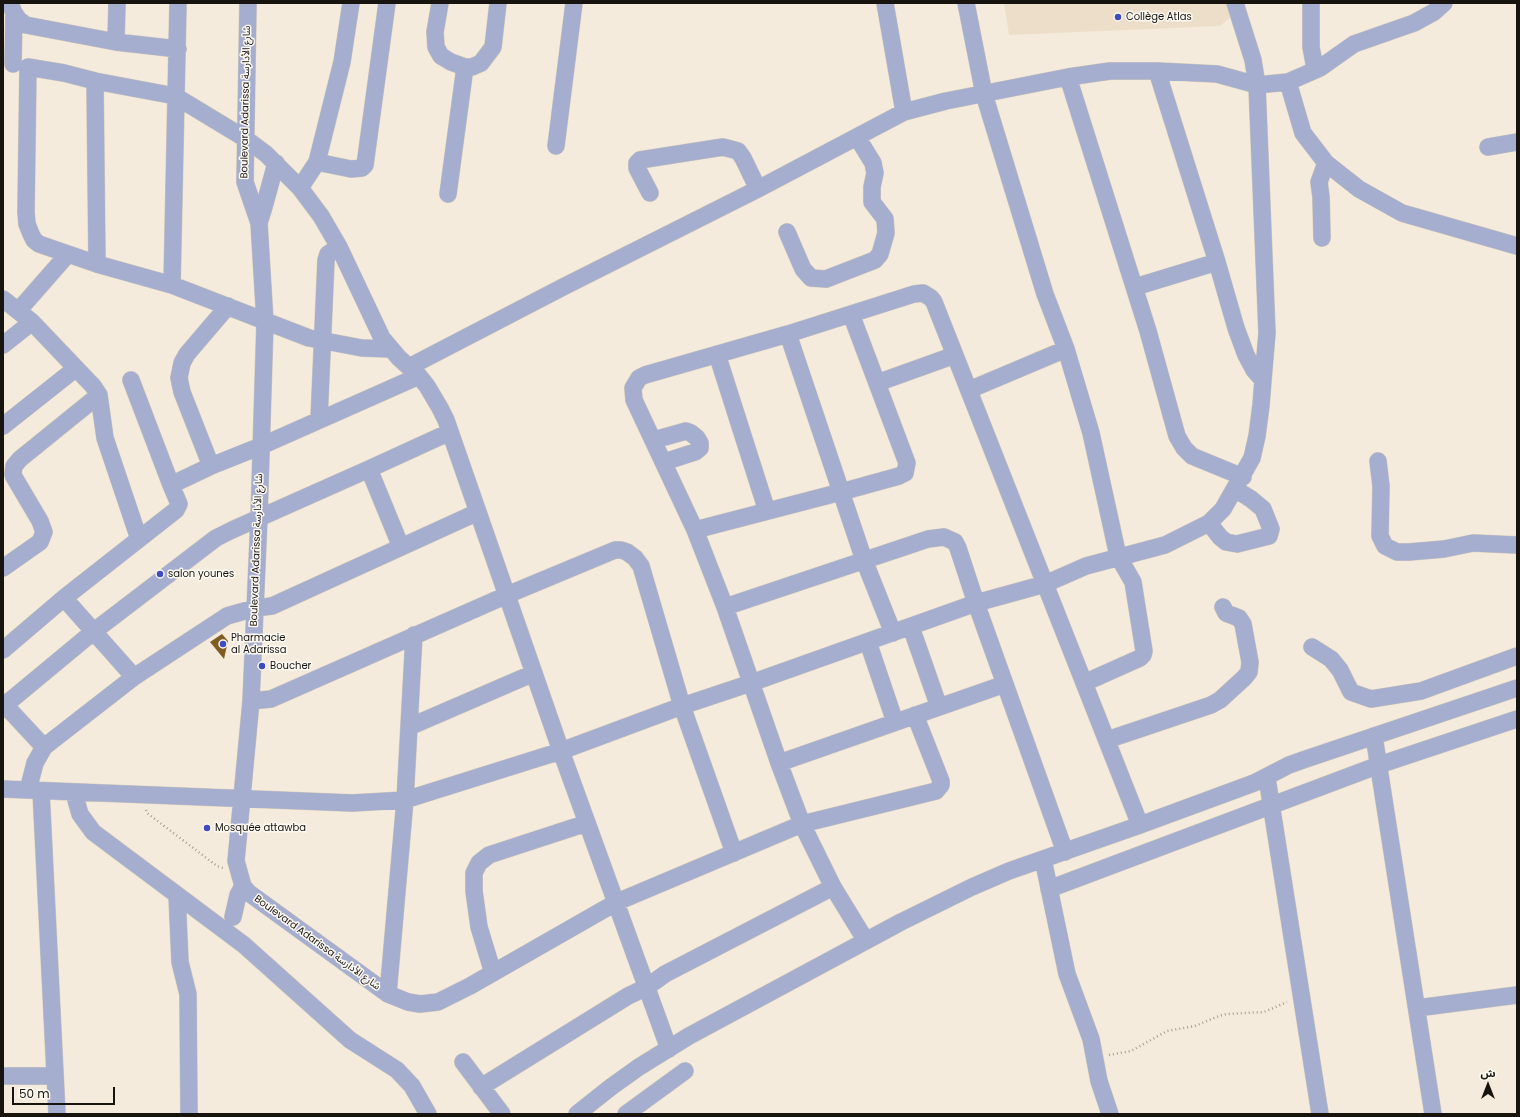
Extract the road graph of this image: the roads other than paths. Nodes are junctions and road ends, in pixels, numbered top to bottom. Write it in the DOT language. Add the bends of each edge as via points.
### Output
graph roads {
  1 [pos="117,3"];
  2 [pos="178,3"];
  3 [pos="248,3"];
  4 [pos="351,3"];
  5 [pos="387,3"];
  6 [pos="440,3"];
  7 [pos="498,3"];
  8 [pos="574,3"];
  9 [pos="885,3"];
  10 [pos="966,3"];
  11 [pos="1235,3"];
  12 [pos="1311,3"];
  13 [pos="1444,3"];
  14 [pos="12,8"];
  15 [pos="116,42"];
  16 [pos="178,49"];
  17 [pos="15,65"];
  18 [pos="465,67"];
  19 [pos="1320,68"];
  20 [pos="1157,71"];
  21 [pos="1068,77"];
  22 [pos="95,81"];
  23 [pos="1288,82"];
  24 [pos="1257,85"];
  25 [pos="984,94"];
  26 [pos="175,96"];
  27 [pos="904,112"];
  28 [pos="857,137"];
  29 [pos="246,138"];
  30 [pos="1517,142"];
  31 [pos="556,146"];
  32 [pos="1488,147"];
  33 [pos="317,162"];
  34 [pos="276,163"];
  35 [pos="1326,163"];
  36 [pos="300,188"];
  37 [pos="758,189"];
  38 [pos="650,193"];
  39 [pos="448,194"];
  40 [pos="258,223"];
  41 [pos="786,232"];
  42 [pos="1322,238"];
  43 [pos="1517,246"];
  44 [pos="338,247"];
  45 [pos="68,254"];
  46 [pos="1217,262"];
  47 [pos="97,264"];
  48 [pos="172,285"];
  49 [pos="1134,287"];
  50 [pos="3,299"];
  51 [pos="228,306"];
  52 [pos="18,311"];
  53 [pos="851,314"];
  54 [pos="32,322"];
  55 [pos="265,322"];
  56 [pos="788,334"];
  57 [pos="322,341"];
  58 [pos="3,345"];
  59 [pos="390,349"];
  60 [pos="1066,349"];
  61 [pos="717,354"];
  62 [pos="955,355"];
  63 [pos="76,369"];
  64 [pos="414,372"];
  65 [pos="131,380"];
  66 [pos="1262,380"];
  67 [pos="877,383"];
  68 [pos="969,390"];
  69 [pos="99,396"];
  70 [pos="320,420"];
  71 [pos="3,426"];
  72 [pos="450,432"];
  73 [pos="654,440"];
  74 [pos="261,446"];
  75 [pos="1378,461"];
  76 [pos="664,462"];
  77 [pos="211,466"];
  78 [pos="369,469"];
  79 [pos="1239,483"];
  80 [pos="171,485"];
  81 [pos="841,492"];
  82 [pos="767,511"];
  83 [pos="478,512"];
  84 [pos="259,518"];
  85 [pos="1209,523"];
  86 [pos="695,530"];
  87 [pos="139,538"];
  88 [pos="1517,545"];
  89 [pos="401,547"];
  90 [pos="1118,556"];
  91 [pos="864,560"];
  92 [pos="3,568"];
  93 [pos="1045,584"];
  94 [pos="507,595"];
  95 [pos="64,598"];
  96 [pos="976,603"];
  97 [pos="725,607"];
  98 [pos="1222,607"];
  99 [pos="255,608"];
  100 [pos="911,627"];
  101 [pos="93,632"];
  102 [pos="893,633"];
  103 [pos="414,635"];
  104 [pos="868,642"];
  105 [pos="1312,647"];
  106 [pos="3,650"];
  107 [pos="1517,656"];
  108 [pos="534,673"];
  109 [pos="134,677"];
  110 [pos="751,683"];
  111 [pos="1084,683"];
  112 [pos="1005,684"];
  113 [pos="1517,688"];
  114 [pos="251,701"];
  115 [pos="4,704"];
  116 [pos="682,706"];
  117 [pos="938,707"];
  118 [pos="915,715"];
  119 [pos="1517,719"];
  120 [pos="894,722"];
  121 [pos="409,727"];
  122 [pos="1374,736"];
  123 [pos="1107,740"];
  124 [pos="44,747"];
  125 [pos="561,751"];
  126 [pos="779,763"];
  127 [pos="1379,766"];
  128 [pos="1267,778"];
  129 [pos="3,789"];
  130 [pos="34,791"];
  131 [pos="74,793"];
  132 [pos="242,798"];
  133 [pos="405,800"];
  134 [pos="1271,805"];
  135 [pos="588,823"];
  136 [pos="802,824"];
  137 [pos="1140,826"];
  138 [pos="1065,852"];
  139 [pos="734,853"];
  140 [pos="1043,859"];
  141 [pos="242,880"];
  142 [pos="833,887"];
  143 [pos="1049,889"];
  144 [pos="177,895"];
  145 [pos="617,902"];
  146 [pos="233,917"];
  147 [pos="866,941"];
  148 [pos="493,973"];
  149 [pos="647,987"];
  150 [pos="388,994"];
  151 [pos="1517,995"];
  152 [pos="1417,1008"];
  153 [pos="669,1049"];
  154 [pos="463,1062"];
  155 [pos="685,1071"];
  156 [pos="3,1076"];
  157 [pos="55,1076"];
  158 [pos="481,1087"];
  159 [pos="57,1114"];
  160 [pos="189,1114"];
  161 [pos="428,1114"];
  162 [pos="502,1114"];
  163 [pos="577,1114"];
  164 [pos="626,1114"];
  165 [pos="1110,1114"];
  166 [pos="1320,1114"];
  167 [pos="1433,1114"];
  1 -- 15 [label="street"];
  2 -- 16 [label="street"];
  3 -- 29 [label="street, Boulevard Adarissa شارع الأدارسة"];
  4 -- 33 [label="street" via="342,62"];
  5 -- 33 [label="street" via="365,165 362,168 350,169"];
  6 -- 18 [label="street" via="435,32 436,47 441,56"];
  7 -- 18 [label="street" via="493,47 481,63"];
  8 -- 31 [label="street"];
  9 -- 27 [label="street"];
  10 -- 25 [label="street"];
  11 -- 24 [label="street" via="1253,60"];
  12 -- 19 [label="street" via="1310,47 1314,63"];
  13 -- 19 [label="street" via="1414,23 1354,44"];
  14 -- 15 [label="street" via="19,20 26,25"];
  14 -- 17 [label="street"];
  15 -- 16 [label="street"];
  16 -- 26 [label="street"];
  17 -- 22 [label="street"];
  17 -- 45 [label="street" via="27,224 34,240 39,244"];
  18 -- 39 [label="street"];
  19 -- 23 [label="street"];
  20 -- 21 [label="street" via="1110,71"];
  20 -- 24 [label="street" via="1217,74"];
  20 -- 46 [label="street"];
  21 -- 25 [label="street"];
  21 -- 49 [label="street"];
  22 -- 26 [label="street"];
  22 -- 47 [label="street"];
  23 -- 24 [label="street"];
  23 -- 35 [label="street" via="1303,133"];
  24 -- 66 [label="street" via="1268,333"];
  25 -- 27 [label="street"];
  25 -- 60 [label="street" via="1045,294"];
  26 -- 29 [label="street"];
  26 -- 48 [label="street"];
  27 -- 28 [label="street"];
  28 -- 37 [label="street"];
  28 -- 41 [label="street" via="873,163 875,173 872,202 885,219 886,233 880,254 874,260 826,279 811,278"];
  29 -- 34 [label="street"];
  29 -- 40 [label="street, Boulevard Adarissa شارع الأدارسة" via="245,182"];
  30 -- 32 [label="street"];
  33 -- 36 [label="street"];
  34 -- 36 [label="street"];
  34 -- 40 [label="street, Boulevard Adarissa شارع الأدارسة"];
  35 -- 42 [label="street" via="1319,182"];
  35 -- 43 [label="street" via="1359,189 1402,213"];
  36 -- 44 [label="street" via="321,216"];
  37 -- 38 [label="street" via="738,151 723,147 640,160 637,168"];
  37 -- 64 [label="street" via="565,286"];
  40 -- 55 [label="street, Boulevard Adarissa شارع الأدارسة"];
  44 -- 57 [label="street" via="328,254 326,260"];
  44 -- 59 [label="street" via="376,326"];
  45 -- 47 [label="street"];
  45 -- 52 [label="street"];
  46 -- 49 [label="street"];
  46 -- 66 [label="street" via="1238,335 1254,370"];
  47 -- 48 [label="street"];
  48 -- 51 [label="street"];
  49 -- 79 [label="street" via="1177,436 1192,456"];
  50 -- 52 [label="street"];
  51 -- 55 [label="street"];
  51 -- 77 [label="street" via="187,354 179,378"];
  52 -- 54 [label="street"];
  53 -- 56 [label="street"];
  53 -- 62 [label="street" via="923,293 934,302"];
  53 -- 67 [label="street"];
  54 -- 58 [label="street"];
  54 -- 63 [label="street"];
  55 -- 57 [label="street"];
  55 -- 74 [label="street, Boulevard Adarissa شارع الأدارسة"];
  56 -- 61 [label="street"];
  56 -- 81 [label="street"];
  57 -- 59 [label="street" via="362,348"];
  57 -- 70 [label="street"];
  59 -- 64 [label="street"];
  60 -- 68 [label="street"];
  60 -- 90 [label="street" via="1091,433"];
  61 -- 73 [label="street" via="645,375 636,382 633,388 634,400"];
  61 -- 82 [label="street"];
  62 -- 67 [label="street"];
  62 -- 68 [label="street"];
  63 -- 69 [label="street"];
  63 -- 71 [label="street"];
  64 -- 70 [label="street"];
  64 -- 72 [label="street" via="440,408"];
  65 -- 80 [label="street"];
  66 -- 79 [label="street" via="1257,436 1252,458"];
  67 -- 81 [label="street" via="907,463 906,470 899,476"];
  68 -- 93 [label="street"];
  69 -- 87 [label="street" via="105,438"];
  69 -- 92 [label="street" via="14,466 14,477 44,532 40,542"];
  70 -- 74 [label="street"];
  72 -- 78 [label="street"];
  72 -- 83 [label="street"];
  73 -- 76 [label="street"];
  73 -- 76 [label="street" via="686,431 697,438 700,444 700,448 695,452"];
  74 -- 77 [label="street"];
  74 -- 84 [label="street, Boulevard Adarissa شارع الأدارسة"];
  75 -- 88 [label="street" via="1381,486 1380,536 1385,546 1397,552 1409,552 1473,543"];
  76 -- 86 [label="street"];
  77 -- 80 [label="street"];
  78 -- 84 [label="street"];
  78 -- 89 [label="street"];
  79 -- 85 [label="street" via="1223,509"];
  79 -- 85 [label="street" via="1251,499 1263,509 1270,529 1269,536 1237,544 1226,542"];
  80 -- 87 [label="street" via="179,504 176,510"];
  81 -- 82 [label="street"];
  81 -- 91 [label="street"];
  82 -- 86 [label="street"];
  83 -- 89 [label="street"];
  83 -- 94 [label="street"];
  84 -- 99 [label="street, Boulevard Adarissa شارع الأدارسة"];
  84 -- 101 [label="street" via="216,538"];
  85 -- 90 [label="street" via="1165,545"];
  86 -- 97 [label="street"];
  87 -- 95 [label="street"];
  89 -- 99 [label="street" via="272,606"];
  90 -- 93 [label="street" via="1086,566"];
  90 -- 111 [label="street" via="1133,582 1144,651 1140,658"];
  91 -- 96 [label="street" via="928,539 950,539 958,548"];
  91 -- 97 [label="street"];
  91 -- 102 [label="street"];
  93 -- 96 [label="street"];
  93 -- 111 [label="street"];
  94 -- 103 [label="street"];
  94 -- 108 [label="street"];
  94 -- 116 [label="street" via="615,550 628,552 641,566"];
  95 -- 101 [label="street"];
  95 -- 106 [label="street"];
  96 -- 100 [label="street"];
  96 -- 112 [label="street"];
  97 -- 110 [label="street"];
  98 -- 123 [label="street" via="1226,613 1239,618 1243,624 1250,662 1249,672 1244,678 1212,704"];
  99 -- 109 [label="street" via="226,616"];
  99 -- 114 [label="street, Boulevard Adarissa شارع الأدارسة"];
  100 -- 102 [label="street"];
  100 -- 117 [label="street"];
  101 -- 109 [label="street"];
  101 -- 115 [label="street"];
  102 -- 104 [label="street"];
  103 -- 114 [label="street" via="270,699"];
  103 -- 121 [label="street"];
  104 -- 110 [label="street"];
  104 -- 120 [label="street"];
  105 -- 107 [label="street" via="1330,659 1340,670 1352,692 1371,699 1421,691"];
  108 -- 121 [label="street"];
  108 -- 125 [label="street"];
  109 -- 124 [label="street"];
  110 -- 116 [label="street"];
  110 -- 126 [label="street"];
  111 -- 123 [label="street"];
  112 -- 117 [label="street"];
  112 -- 138 [label="street"];
  113 -- 122 [label="street"];
  114 -- 132 [label="street, Boulevard Adarissa شارع الأدارسة"];
  115 -- 124 [label="street"];
  116 -- 125 [label="street"];
  116 -- 139 [label="street"];
  117 -- 118 [label="street"];
  118 -- 120 [label="street"];
  118 -- 136 [label="street, Boulevard Adarissa شارع الأدارسة" via="941,781 936,791"];
  119 -- 127 [label="street"];
  120 -- 126 [label="street"];
  121 -- 133 [label="street"];
  122 -- 127 [label="street"];
  122 -- 128 [label="street" via="1289,765"];
  123 -- 137 [label="street"];
  124 -- 130 [label="street" via="34,763"];
  125 -- 133 [label="street"];
  125 -- 135 [label="street"];
  126 -- 136 [label="street"];
  127 -- 134 [label="street"];
  127 -- 152 [label="street"];
  128 -- 134 [label="street"];
  128 -- 137 [label="street"];
  129 -- 130 [label="street"];
  130 -- 131 [label="street"];
  130 -- 157 [label="street"];
  131 -- 132 [label="street"];
  131 -- 144 [label="street" via="80,814 93,832"];
  132 -- 133 [label="street" via="352,803"];
  132 -- 141 [label="street, Boulevard Adarissa شارع الأدارسة" via="236,861"];
  133 -- 150 [label="street"];
  134 -- 143 [label="street"];
  134 -- 166 [label="street"];
  135 -- 145 [label="street"];
  135 -- 148 [label="street" via="489,856 479,862 474,874 474,890 479,927"];
  136 -- 139 [label="street, Boulevard Adarissa شارع الأدارسة"];
  136 -- 142 [label="street"];
  137 -- 138 [label="street"];
  138 -- 140 [label="street"];
  139 -- 145 [label="street, Boulevard Adarissa شارع الأدارسة"];
  140 -- 143 [label="street"];
  140 -- 147 [label="street" via="950,897"];
  141 -- 146 [label="street"];
  141 -- 150 [label="street, Boulevard Adarissa شارع الأدارسة" via="249,894"];
  142 -- 147 [label="street"];
  142 -- 149 [label="street" via="665,974"];
  143 -- 165 [label="street" via="1067,974 1087,1024 1099,1081"];
  144 -- 160 [label="street" via="180,962 188,994"];
  144 -- 161 [label="street" via="244,945 350,1040 397,1070 412,1086"];
  145 -- 148 [label="street, Boulevard Adarissa شارع الأدارسة"];
  145 -- 149 [label="street"];
  147 -- 153 [label="street"];
  148 -- 150 [label="street, Boulevard Adarissa شارع الأدارسة" via="438,1002 420,1004"];
  149 -- 153 [label="street"];
  149 -- 158 [label="street" via="628,996"];
  151 -- 152 [label="street"];
  152 -- 167 [label="street"];
  153 -- 163 [label="street" via="639,1067"];
  154 -- 158 [label="street"];
  155 -- 164 [label="street"];
  156 -- 157 [label="street"];
  157 -- 159 [label="street"];
  158 -- 162 [label="street"];
}
